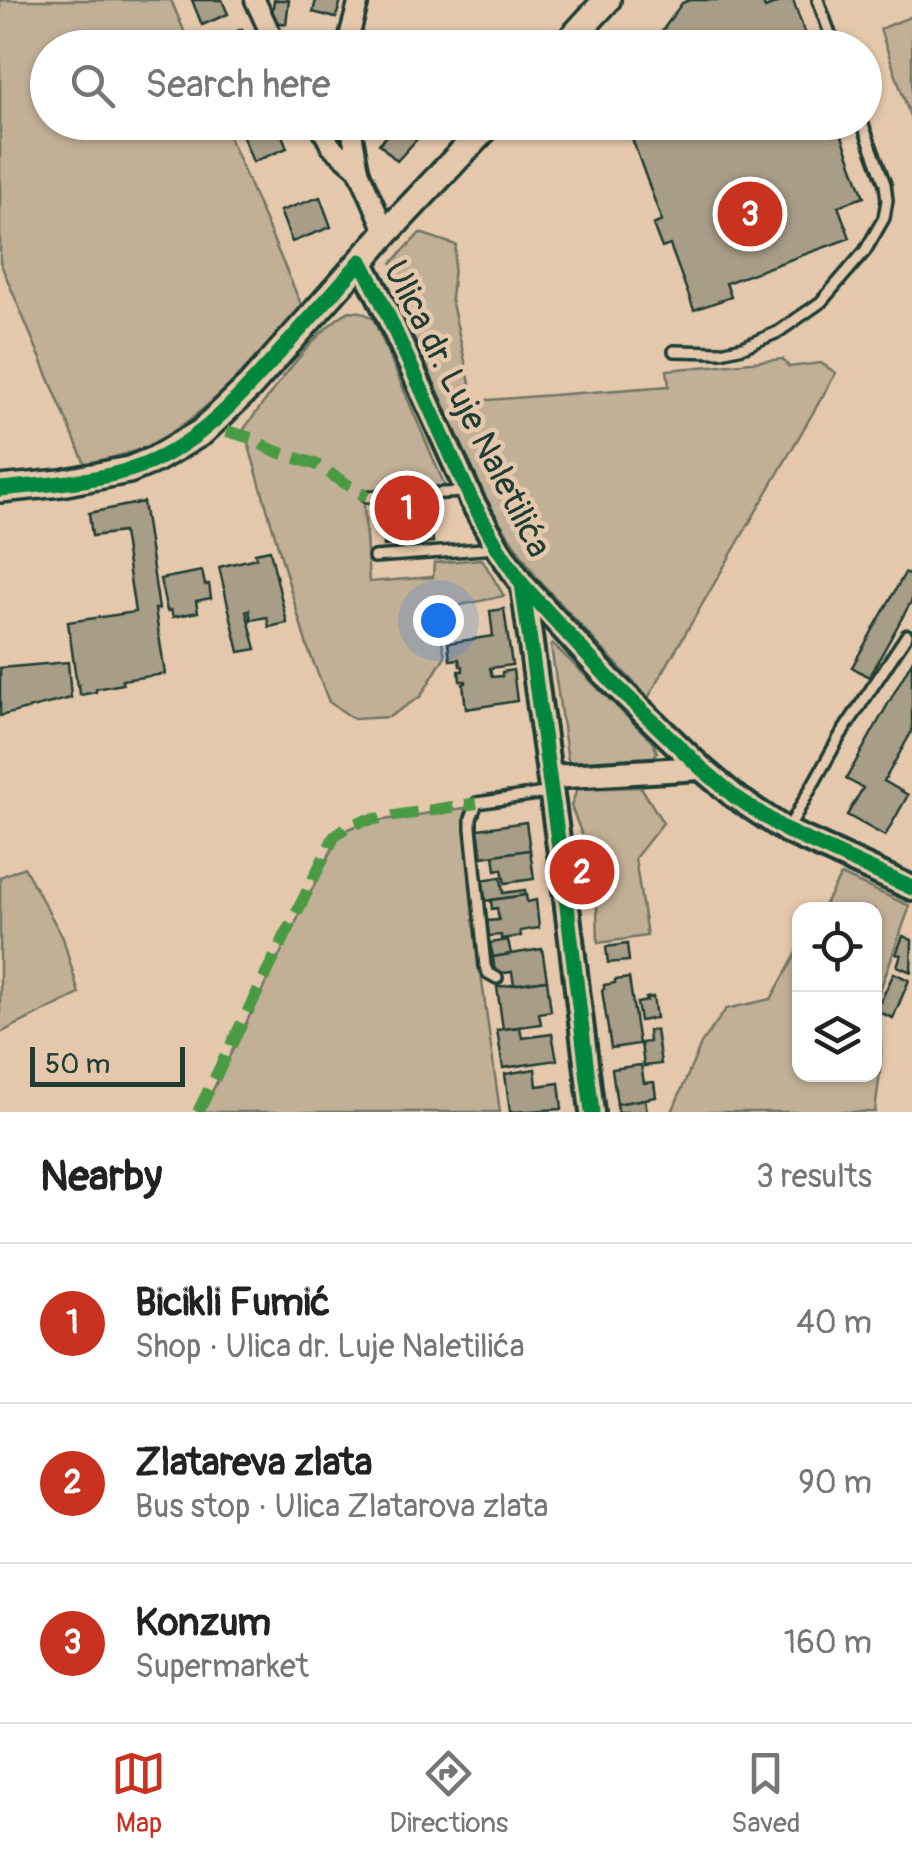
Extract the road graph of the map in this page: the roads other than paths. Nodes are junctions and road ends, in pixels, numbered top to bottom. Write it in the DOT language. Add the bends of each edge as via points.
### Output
graph roads {
  1 [pos="255,0"];
  2 [pos="359,0"];
  3 [pos="606,0"];
  4 [pos="818,0"];
  5 [pos="269,30"];
  6 [pos="351,30"];
  7 [pos="579,30"];
  8 [pos="829,30"];
  9 [pos="328,140"];
  10 [pos="353,140"];
  11 [pos="473,140"];
  12 [pos="869,140"];
  13 [pos="359,170"];
  14 [pos="386,233"];
  15 [pos="361,261"];
  16 [pos="674,351"];
  17 [pos="0,489"];
  18 [pos="467,492"];
  19 [pos="368,497"];
  20 [pos="498,548"];
  21 [pos="374,557"];
  22 [pos="522,584"];
  23 [pos="907,635"];
  24 [pos="701,768"];
  25 [pos="551,785"];
  26 [pos="787,830"];
  27 [pos="912,888"];
  28 [pos="496,978"];
  29 [pos="592,1112"];
  1 -- 5 [label="street"];
  2 -- 6 [label="street"];
  3 -- 7 [label="main road"];
  4 -- 8 [label="lane"];
  9 -- 13 [label="street"];
  10 -- 13 [label="street"];
  11 -- 14 [label="main road"];
  12 -- 16 [label="lane" via="885,184 884,218 866,251 822,302 743,347"];
  13 -- 14 [label="street"];
  14 -- 15 [label="main road"];
  15 -- 17 [label="main road, Ulica dr. Luje Naletilića" via="230,406 176,449 129,470"];
  15 -- 18 [label="street, Ulica dr. Luje Naletilića"];
  18 -- 19 [label="lane"];
  18 -- 20 [label="street, Ulica dr. Luje Naletilića"];
  20 -- 21 [label="lane"];
  20 -- 22 [label="street, Ulica dr. Luje Naletilića"];
  22 -- 24 [label="street, Ulica dr. Luje Naletilića"];
  22 -- 25 [label="street"];
  23 -- 26 [label="lane"];
  24 -- 25 [label="street"];
  24 -- 26 [label="street, Ulica dr. Luje Naletilića"];
  25 -- 28 [label="lane" via="476,803 472,813 485,966"];
  25 -- 29 [label="street"];
  26 -- 27 [label="street, Ulica dr. Luje Naletilića"];
}
